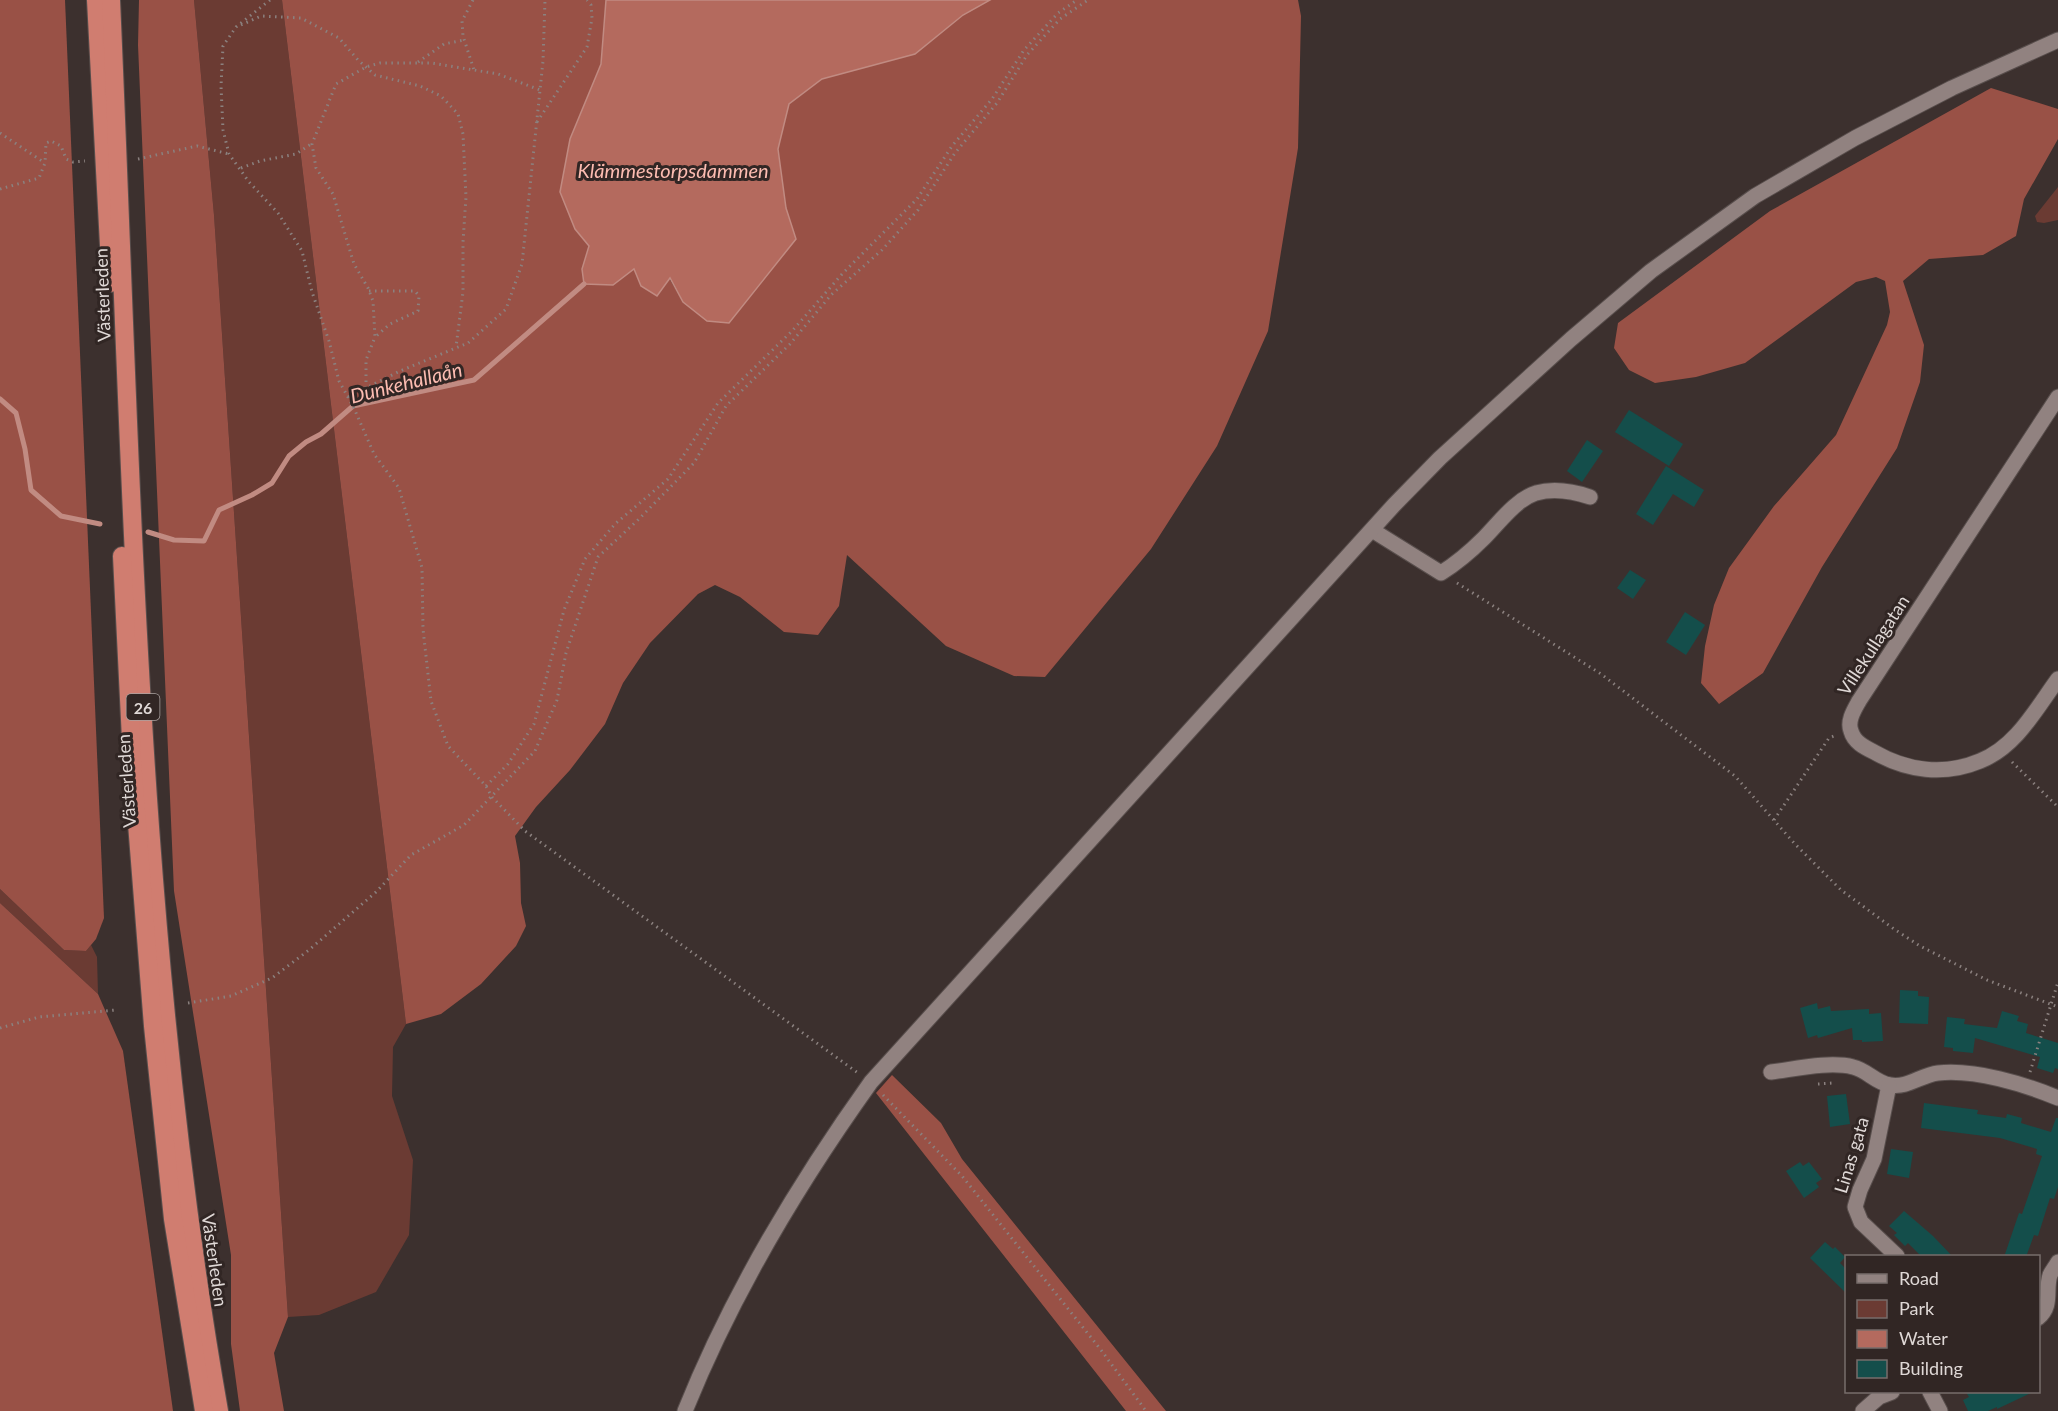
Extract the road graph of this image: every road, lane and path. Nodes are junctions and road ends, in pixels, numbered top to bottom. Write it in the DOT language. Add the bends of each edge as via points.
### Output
graph roads {
  1 [pos="96,0"];
  2 [pos="111,0"];
  3 [pos="270,0"];
  4 [pos="473,0"];
  5 [pos="545,0"];
  6 [pos="587,0"];
  7 [pos="1077,0"];
  8 [pos="1089,0"];
  9 [pos="236,27"];
  10 [pos="465,40"];
  11 [pos="2058,40"];
  12 [pos="416,63"];
  13 [pos="366,68"];
  14 [pos="474,70"];
  15 [pos="540,90"];
  16 [pos="536,124"];
  17 [pos="0,133"];
  18 [pos="312,144"];
  19 [pos="229,154"];
  20 [pos="138,159"];
  21 [pos="84,161"];
  22 [pos="45,163"];
  23 [pos="241,168"];
  24 [pos="0,189"];
  25 [pos="369,291"];
  26 [pos="375,337"];
  27 [pos="455,348"];
  28 [pos="366,388"];
  29 [pos="348,397"];
  30 [pos="2058,397"];
  31 [pos="1590,497"];
  32 [pos="1372,530"];
  33 [pos="1442,573"];
  34 [pos="2058,679"];
  35 [pos="1850,729"];
  36 [pos="2000,750"];
  37 [pos="486,786"];
  38 [pos="492,797"];
  39 [pos="2058,807"];
  40 [pos="1774,820"];
  41 [pos="2058,982"];
  42 [pos="188,1003"];
  43 [pos="2051,1004"];
  44 [pos="2058,1007"];
  45 [pos="116,1010"];
  46 [pos="0,1028"];
  47 [pos="1771,1072"];
  48 [pos="871,1082"];
  49 [pos="1889,1085"];
  50 [pos="2026,1085"];
  51 [pos="2058,1098"];
  52 [pos="1895,1255"];
  53 [pos="2058,1262"];
  54 [pos="2053,1304"];
  55 [pos="2040,1316"];
  56 [pos="1889,1393"];
  57 [pos="1931,1393"];
  58 [pos="204,1411"];
  59 [pos="219,1411"];
  60 [pos="685,1411"];
  61 [pos="1146,1411"];
  62 [pos="1863,1411"];
  63 [pos="1940,1411"];
  1 -- 58 [label="highway, Västerleden / 26" via="124,615 141,892 173,1219"];
  2 -- 59 [label="highway, Västerleden / 26" via="137,615 154,892 188,1218"];
  3 -- 9 [label="path"];
  4 -- 10 [label="path" via="462,21"];
  5 -- 15 [label="path"];
  6 -- 16 [label="path" via="592,18 587,47"];
  7 -- 37 [label="path" via="1024,50 916,199 718,403 668,479 615,524 585,559 564,610 534,724 508,764"];
  8 -- 38 [label="path" via="1060,19 1027,55 997,103 955,153 918,210 882,250 831,294 790,344 726,406 694,463 598,557 566,652 557,700 540,741 535,752"];
  9 -- 13 [label="path" via="261,16 301,18 339,38"];
  9 -- 19 [label="path" via="223,46 223,130"];
  10 -- 12 [label="path" via="444,44"];
  10 -- 14 [label="path"];
  11 -- 32 [label="street" via="1952,88 1755,196 1651,271 1570,339 1440,458"];
  12 -- 13 [label="path" via="380,63"];
  12 -- 14 [label="path"];
  13 -- 18 [label="path" via="336,84"];
  13 -- 27 [label="path" via="375,75 420,86 441,96 458,114 463,134 466,197 463,292"];
  14 -- 15 [label="path" via="498,74"];
  15 -- 16 [label="path"];
  16 -- 27 [label="path" via="522,264 506,309 468,343"];
  17 -- 22 [label="path"];
  18 -- 23 [label="path" via="296,154"];
  18 -- 25 [label="path" via="316,168 333,194 354,264"];
  19 -- 20 [label="path" via="197,146"];
  19 -- 23 [label="path"];
  21 -- 22 [label="path" via="66,159 61,146 51,141 46,143"];
  22 -- 24 [label="path" via="39,178"];
  23 -- 29 [label="path" via="278,213 302,251 333,362"];
  25 -- 26 [label="path"];
  25 -- 26 [label="path" via="415,291 419,296 418,311 390,324"];
  26 -- 28 [label="path" via="366,360"];
  27 -- 28 [label="path"];
  28 -- 29 [label="path"];
  29 -- 37 [label="path" via="374,454 399,488 422,568 423,629 431,701 448,746"];
  30 -- 35 [label="street, Villekullagatan" via="1859,701"];
  31 -- 33 [label="street" via="1573,491 1534,494 1513,508"];
  32 -- 33 [label="street"];
  32 -- 48 [label="street"];
  33 -- 40 [label="path" via="1601,674 1671,726 1735,776"];
  34 -- 36 [label="street" via="2022,730"];
  35 -- 36 [label="street" via="1863,746 1912,768 1955,769"];
  35 -- 40 [label="path" via="1829,738"];
  36 -- 39 [label="path"];
  37 -- 38 [label="path"];
  38 -- 42 [label="path" via="464,825 411,855 376,892 272,978 231,996"];
  38 -- 48 [label="path" via="525,831"];
  40 -- 43 [label="path" via="1841,890 1894,929 1987,980"];
  41 -- 43 [label="path"];
  43 -- 44 [label="path"];
  43 -- 50 [label="path"];
  45 -- 46 [label="path" via="39,1017"];
  47 -- 49 [label="street" via="1852,1066"];
  48 -- 60 [label="street" via="830,1140 757,1262"];
  48 -- 61 [label="path" via="962,1176"];
  49 -- 50 [label="street" via="1904,1085 1940,1072"];
  49 -- 52 [label="street, Linas gata" via="1874,1158 1855,1207 1861,1222"];
  50 -- 51 [label="street"];
  53 -- 54 [label="street" via="2050,1277"];
  54 -- 55 [label="street"];
  56 -- 62 [label="street"];
  57 -- 63 [label="street"];
}
